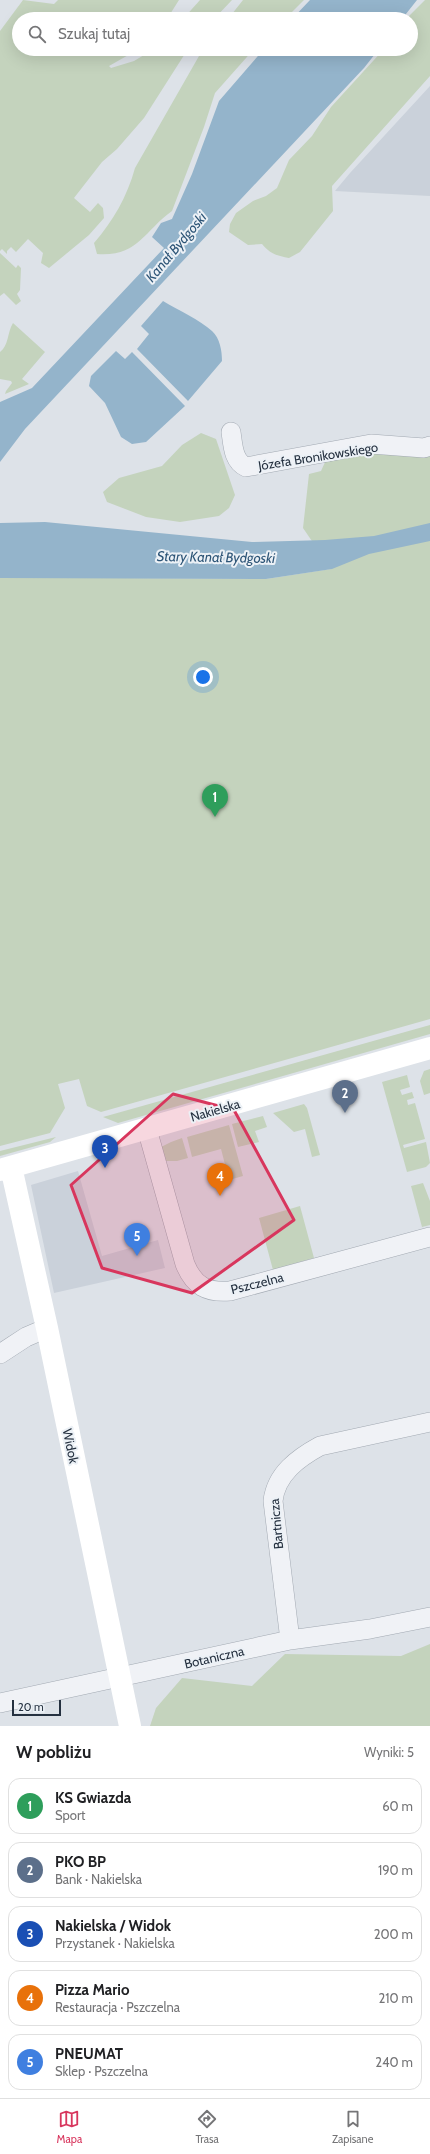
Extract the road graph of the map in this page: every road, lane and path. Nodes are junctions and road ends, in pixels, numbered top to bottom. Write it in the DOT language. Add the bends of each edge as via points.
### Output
graph roads {
  1 [pos="231,432"];
  2 [pos="430,446"];
  3 [pos="430,1048"];
  4 [pos="147,1129"];
  5 [pos="5,1169"];
  6 [pos="430,1237"];
  7 [pos="47,1328"];
  8 [pos="0,1354"];
  9 [pos="430,1422"];
  10 [pos="430,1617"];
  11 [pos="290,1640"];
  12 [pos="120,1677"];
  13 [pos="0,1703"];
  14 [pos="130,1726"];
  1 -- 2 [label="street, Józefa Bronikowskiego" via="235,457 246,467 371,444 424,448"];
  3 -- 4 [label="street, Nakielska"];
  4 -- 5 [label="street, Nakielska"];
  4 -- 6 [label="street, Pszczelna" via="185,1264 193,1279 205,1289 236,1289"];
  5 -- 7 [label="street, Widok"];
  7 -- 8 [label="street" via="26,1336"];
  7 -- 12 [label="street, Widok"];
  9 -- 11 [label="street, Bartnicza" via="320,1446 292,1465 281,1476 273,1501"];
  10 -- 11 [label="street, Botaniczna" via="370,1629"];
  11 -- 12 [label="street, Botaniczna"];
  12 -- 13 [label="street, Botaniczna"];
  12 -- 14 [label="street, Widok"];
}
